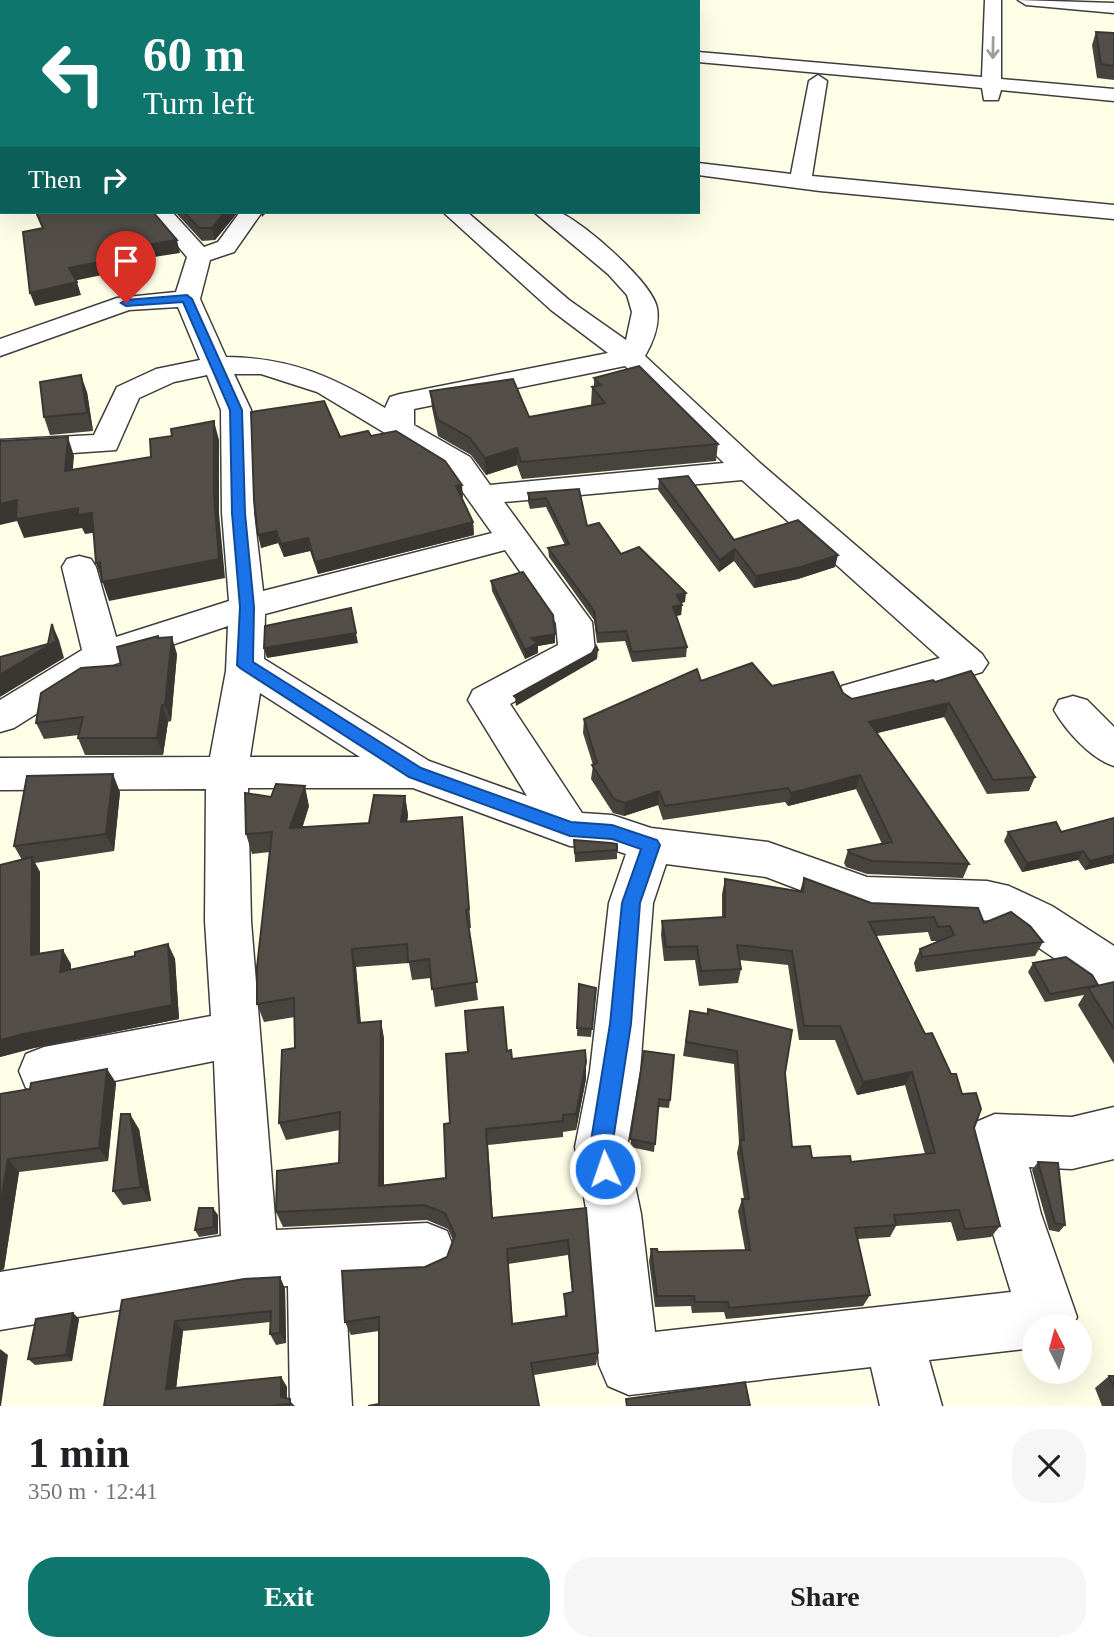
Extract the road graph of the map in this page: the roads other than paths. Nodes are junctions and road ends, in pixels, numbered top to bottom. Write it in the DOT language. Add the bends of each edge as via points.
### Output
graph roads {
  1 [pos="993,0"];
  2 [pos="1026,0"];
  3 [pos="1114,8"];
  4 [pos="700,57"];
  5 [pos="700,70"];
  6 [pos="818,81"];
  7 [pos="992,90"];
  8 [pos="1114,94"];
  9 [pos="1114,107"];
  10 [pos="700,169"];
  11 [pos="800,181"];
  12 [pos="1114,212"];
  13 [pos="162,214"];
  14 [pos="250,214"];
  15 [pos="456,214"];
  16 [pos="547,214"];
  17 [pos="199,256"];
  18 [pos="187,299"];
  19 [pos="0,348"];
  20 [pos="631,357"];
  21 [pos="216,365"];
  22 [pos="399,429"];
  23 [pos="0,449"];
  24 [pos="749,470"];
  25 [pos="481,495"];
  26 [pos="512,538"];
  27 [pos="79,568"];
  28 [pos="247,607"];
  29 [pos="102,655"];
  30 [pos="245,665"];
  31 [pos="856,696"];
  32 [pos="1073,710"];
  33 [pos="0,718"];
  34 [pos="1114,751"];
  35 [pos="227,772"];
  36 [pos="415,772"];
  37 [pos="0,774"];
  38 [pos="570,829"];
  39 [pos="651,845"];
  40 [pos="1114,972"];
  41 [pos="237,1034"];
  42 [pos="44,1071"];
  43 [pos="1114,1133"];
  44 [pos="427,1251"];
  45 [pos="315,1257"];
  46 [pos="250,1260"];
  47 [pos="0,1301"];
  48 [pos="893,1335"];
  49 [pos="321,1406"];
  50 [pos="911,1406"];
  1 -- 7 [label="street, one-way"];
  2 -- 3 [label="street"];
  4 -- 7 [label="street"];
  5 -- 6 [label="street"];
  6 -- 7 [label="street"];
  6 -- 11 [label="street"];
  7 -- 8 [label="street"];
  7 -- 9 [label="street"];
  10 -- 11 [label="street"];
  11 -- 12 [label="street"];
  13 -- 17 [label="street"];
  14 -- 17 [label="street" via="226,247"];
  15 -- 20 [label="street" via="560,305"];
  16 -- 20 [label="street" via="632,283 645,306 640,340"];
  17 -- 18 [label="street"];
  18 -- 19 [label="street" via="126,303"];
  18 -- 21 [label="street"];
  20 -- 22 [label="street" via="400,403"];
  20 -- 24 [label="street"];
  21 -- 22 [label="street" via="263,366 327,386"];
  21 -- 23 [label="street" via="166,375 127,393 105,444"];
  21 -- 28 [label="street" via="236,410 238,513"];
  22 -- 25 [label="street" via="459,464"];
  24 -- 25 [label="street"];
  24 -- 31 [label="street" via="970,663"];
  25 -- 26 [label="street"];
  26 -- 28 [label="street"];
  26 -- 38 [label="street" via="575,622 577,651 487,700"];
  27 -- 29 [label="street"];
  28 -- 29 [label="street"];
  28 -- 30 [label="street"];
  29 -- 33 [label="street"];
  30 -- 35 [label="street"];
  30 -- 36 [label="street"];
  32 -- 34 [label="street"];
  35 -- 36 [label="street"];
  35 -- 37 [label="street"];
  35 -- 41 [label="street" via="228,921"];
  36 -- 38 [label="street"];
  38 -- 39 [label="street" via="612,832"];
  39 -- 40 [label="street" via="768,860 866,896 987,900 1009,905"];
  39 -- 48 [label="street" via="631,903 621,1024 601,1147 614,1214 629,1365"];
  41 -- 42 [label="street"];
  41 -- 46 [label="street"];
  43 -- 48 [label="street" via="1072,1143 995,1140 1048,1317"];
  44 -- 45 [label="street"];
  45 -- 46 [label="street"];
  45 -- 49 [label="street"];
  46 -- 47 [label="street"];
  48 -- 50 [label="street"];
}
